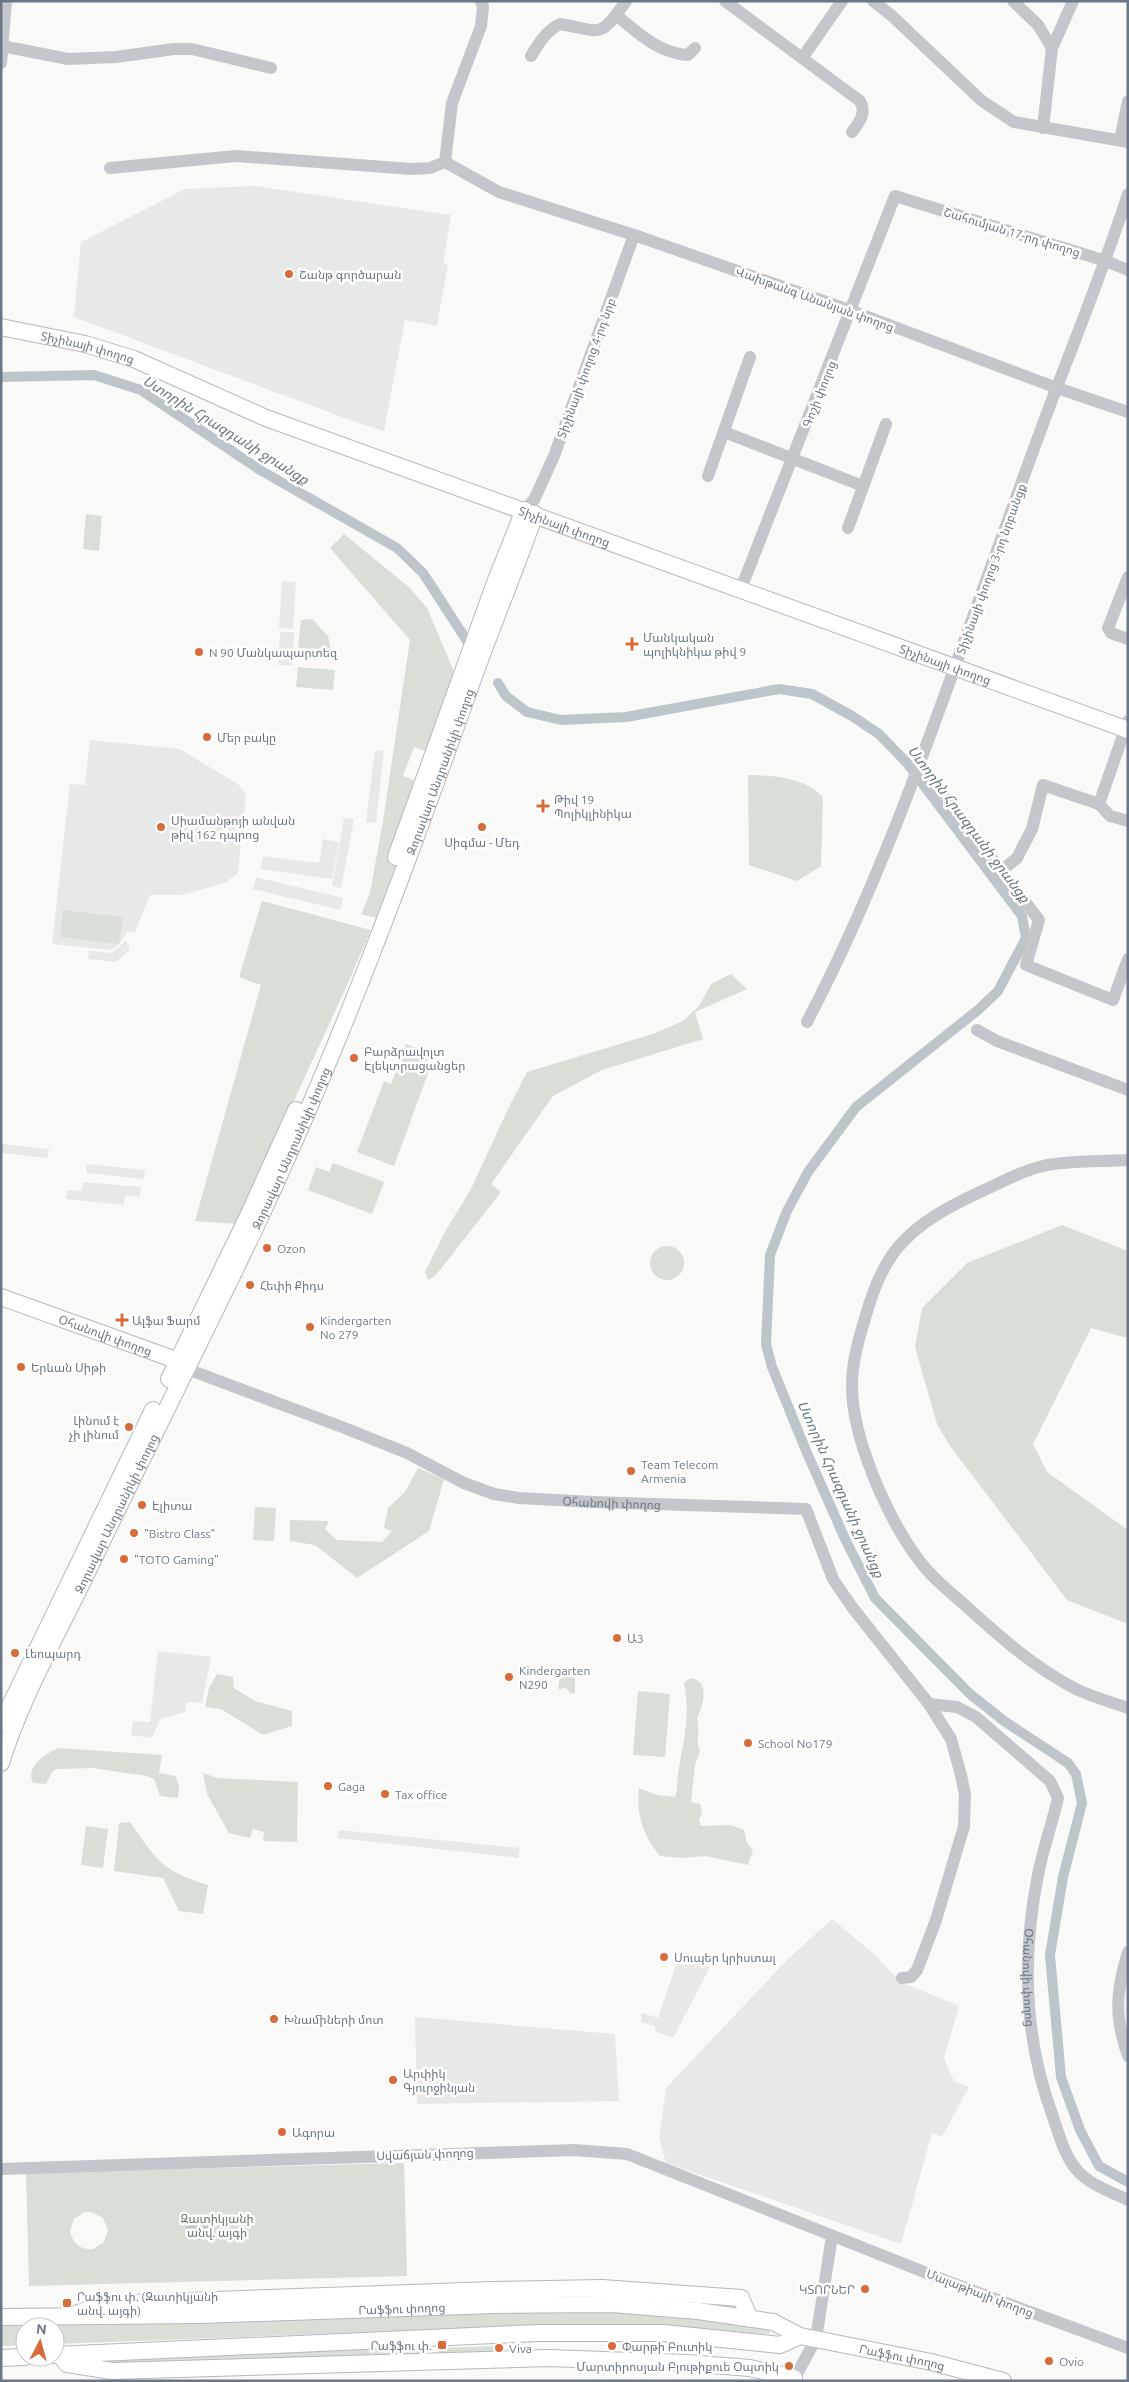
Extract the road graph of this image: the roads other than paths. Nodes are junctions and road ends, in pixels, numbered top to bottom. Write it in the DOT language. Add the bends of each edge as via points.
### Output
graph roads {
  1 [pos="6,1"];
  2 [pos="481,1"];
  3 [pos="626,1"];
  4 [pos="726,1"];
  5 [pos="842,1"];
  6 [pos="873,1"];
  7 [pos="1014,1"];
  8 [pos="1073,1"];
  9 [pos="616,15"];
  10 [pos="2,46"];
  11 [pos="695,48"];
  12 [pos="1052,48"];
  13 [pos="531,56"];
  14 [pos="803,57"];
  15 [pos="1,63"];
  16 [pos="271,68"];
  17 [pos="1128,100"];
  18 [pos="1043,128"];
  19 [pos="852,132"];
  20 [pos="1124,141"];
  21 [pos="445,162"];
  22 [pos="110,168"];
  23 [pos="1128,194"];
  24 [pos="896,196"];
  25 [pos="634,235"];
  26 [pos="1106,261"];
  27 [pos="1128,270"];
  28 [pos="852,311"];
  29 [pos="1,327"];
  30 [pos="750,357"];
  31 [pos="1057,388"];
  32 [pos="1128,412"];
  33 [pos="886,424"];
  34 [pos="724,432"];
  35 [pos="792,460"];
  36 [pos="708,476"];
  37 [pos="863,486"];
  38 [pos="531,508"];
  39 [pos="848,528"];
  40 [pos="1128,577"];
  41 [pos="740,591"];
  42 [pos="1128,639"];
  43 [pos="954,668"];
  44 [pos="1127,726"];
  45 [pos="920,765"];
  46 [pos="1099,804"];
  47 [pos="1128,821"];
  48 [pos="1001,871"];
  49 [pos="1128,959"];
  50 [pos="807,1022"];
  51 [pos="977,1030"];
  52 [pos="1128,1090"];
  53 [pos="1128,1160"];
  54 [pos="1,1297"];
  55 [pos="1,1302"];
  56 [pos="183,1365"];
  57 [pos="929,1704"];
  58 [pos="1128,1708"];
  59 [pos="1,1724"];
  60 [pos="1,1763"];
  61 [pos="1128,1952"];
  62 [pos="902,1978"];
  63 [pos="1128,2056"];
  64 [pos="1,2169"];
  65 [pos="1128,2200"];
  66 [pos="832,2236"];
  67 [pos="1,2318"];
  68 [pos="808,2337"];
  69 [pos="1127,2345"];
  70 [pos="65,2355"];
  71 [pos="15,2357"];
  72 [pos="1,2358"];
  73 [pos="65,2361"];
  74 [pos="796,2380"];
  75 [pos="1003,2381"];
  1 -- 10 [label="street"];
  2 -- 21 [label="street" via="481,26 452,103"];
  3 -- 9 [label="street"];
  4 -- 14 [label="street"];
  5 -- 14 [label="street"];
  6 -- 18 [label="street" via="982,101 1014,122"];
  7 -- 12 [label="street" via="1038,25"];
  8 -- 12 [label="street"];
  9 -- 11 [label="street" via="650,43 677,54 688,55"];
  9 -- 13 [label="street" via="601,31 560,24 540,40"];
  10 -- 15 [label="street"];
  10 -- 16 [label="street" via="68,59 192,49"];
  12 -- 18 [label="street"];
  14 -- 19 [label="street" via="860,101 861,120"];
  17 -- 20 [label="street"];
  18 -- 20 [label="street"];
  21 -- 22 [label="street" via="430,168 412,169 236,156"];
  21 -- 25 [label="street, Վախթանգ Անանյան փողոց" via="499,192"];
  23 -- 26 [label="street, Տիչինայի փողոց 3-րդ նրբանցք"];
  24 -- 26 [label="street, Շահումյան 17-րդ փողոց"];
  24 -- 28 [label="street, Գոշի փողոց"];
  25 -- 28 [label="street, Վախթանգ Անանյան փողոց"];
  25 -- 38 [label="street, Տիչինայի փողոց 4-րդ նրբ" via="554,456"];
  26 -- 27 [label="street, Շահումյան 17-րդ փողոց"];
  26 -- 31 [label="street, Տիչինայի փողոց 3-րդ նրբանցք"];
  28 -- 31 [label="street, Վախթանգ Անանյան փողոց"];
  28 -- 35 [label="street, Գոշի փողոց"];
  29 -- 38 [label="main road, Տիչինայի փողոց" via="85,344 134,359 266,418"];
  30 -- 34 [label="street"];
  31 -- 32 [label="street, Վախթանգ Անանյան փողոց"];
  31 -- 43 [label="street, Տիչինայի փողոց 3-րդ նրբանցք"];
  33 -- 37 [label="street"];
  34 -- 35 [label="street"];
  34 -- 36 [label="street"];
  35 -- 37 [label="street"];
  35 -- 41 [label="street, Գոշի փողոց"];
  37 -- 39 [label="street"];
  38 -- 41 [label="main road, Տիչինայի փողոց"];
  38 -- 56 [label="main road, Զորավար Անդրանիկի փողոց" via="496,580 378,922 317,1062 290,1136"];
  40 -- 42 [label="street" via="1108,628 1111,633"];
  41 -- 43 [label="main road, Տիչինայի փողոց"];
  43 -- 44 [label="main road, Տիչինայի փողոց"];
  43 -- 45 [label="street, Տիչինայի փողոց 3-րդ նրբանցք"];
  44 -- 46 [label="street"];
  45 -- 48 [label="street"];
  45 -- 50 [label="street, Տիչինայի փողոց 3-րդ նրբանցք" via="878,873"];
  46 -- 47 [label="street" via="1110,816"];
  46 -- 48 [label="street" via="1043,785 1032,829 1017,858"];
  48 -- 49 [label="street" via="1039,920 1026,965 1113,1000"];
  51 -- 52 [label="street" via="997,1041"];
  53 -- 58 [label="street" via="1042,1166 948,1207 920,1226 898,1247 882,1270 872,1293 854,1362 852,1387 855,1416 879,1489 897,1528 919,1561 1005,1642 1077,1689"];
  54 -- 56 [label="main road, Օհանովի փողոց"];
  55 -- 56 [label="main road, Օհանովի փողոց"];
  56 -- 57 [label="street, Օհանովի փողոց" via="406,1454 494,1494 612,1503 806,1508 834,1579 852,1608"];
  56 -- 59 [label="main road, Զորավար Անդրանիկի փողոց" via="77,1564"];
  56 -- 60 [label="main road, Զորավար Անդրանիկի փողոց" via="8,1739"];
  57 -- 62 [label="street, Օհանովի փողոց" via="951,1739 965,1795 964,1827 917,1970 911,1977"];
  57 -- 65 [label="street, Օհանովի փողոց" via="957,1707 976,1717 1055,1787 1058,1798 1038,1873 1027,1950 1032,2032 1040,2082 1075,2169 1091,2182"];
  61 -- 63 [label="street" via="1119,1982 1117,2010"];
  64 -- 66 [label="street, Սվաճյան փողոց" via="583,2150 627,2154"];
  66 -- 68 [label="street"];
  66 -- 69 [label="street, Մալաթիայի փողոց"];
  67 -- 68 [label="main road, Րաֆֆու փողոց" via="200,2316 612,2304 750,2319 782,2326"];
  68 -- 70 [label="main road" via="780,2345 664,2333 538,2333"];
  68 -- 74 [label="street"];
  68 -- 75 [label="main road, Րաֆֆու փողոց" via="932,2362"];
  71 -- 72 [label="main road"];
  73 -- 74 [label="main road" via="112,2371 548,2358 750,2368"];
}
